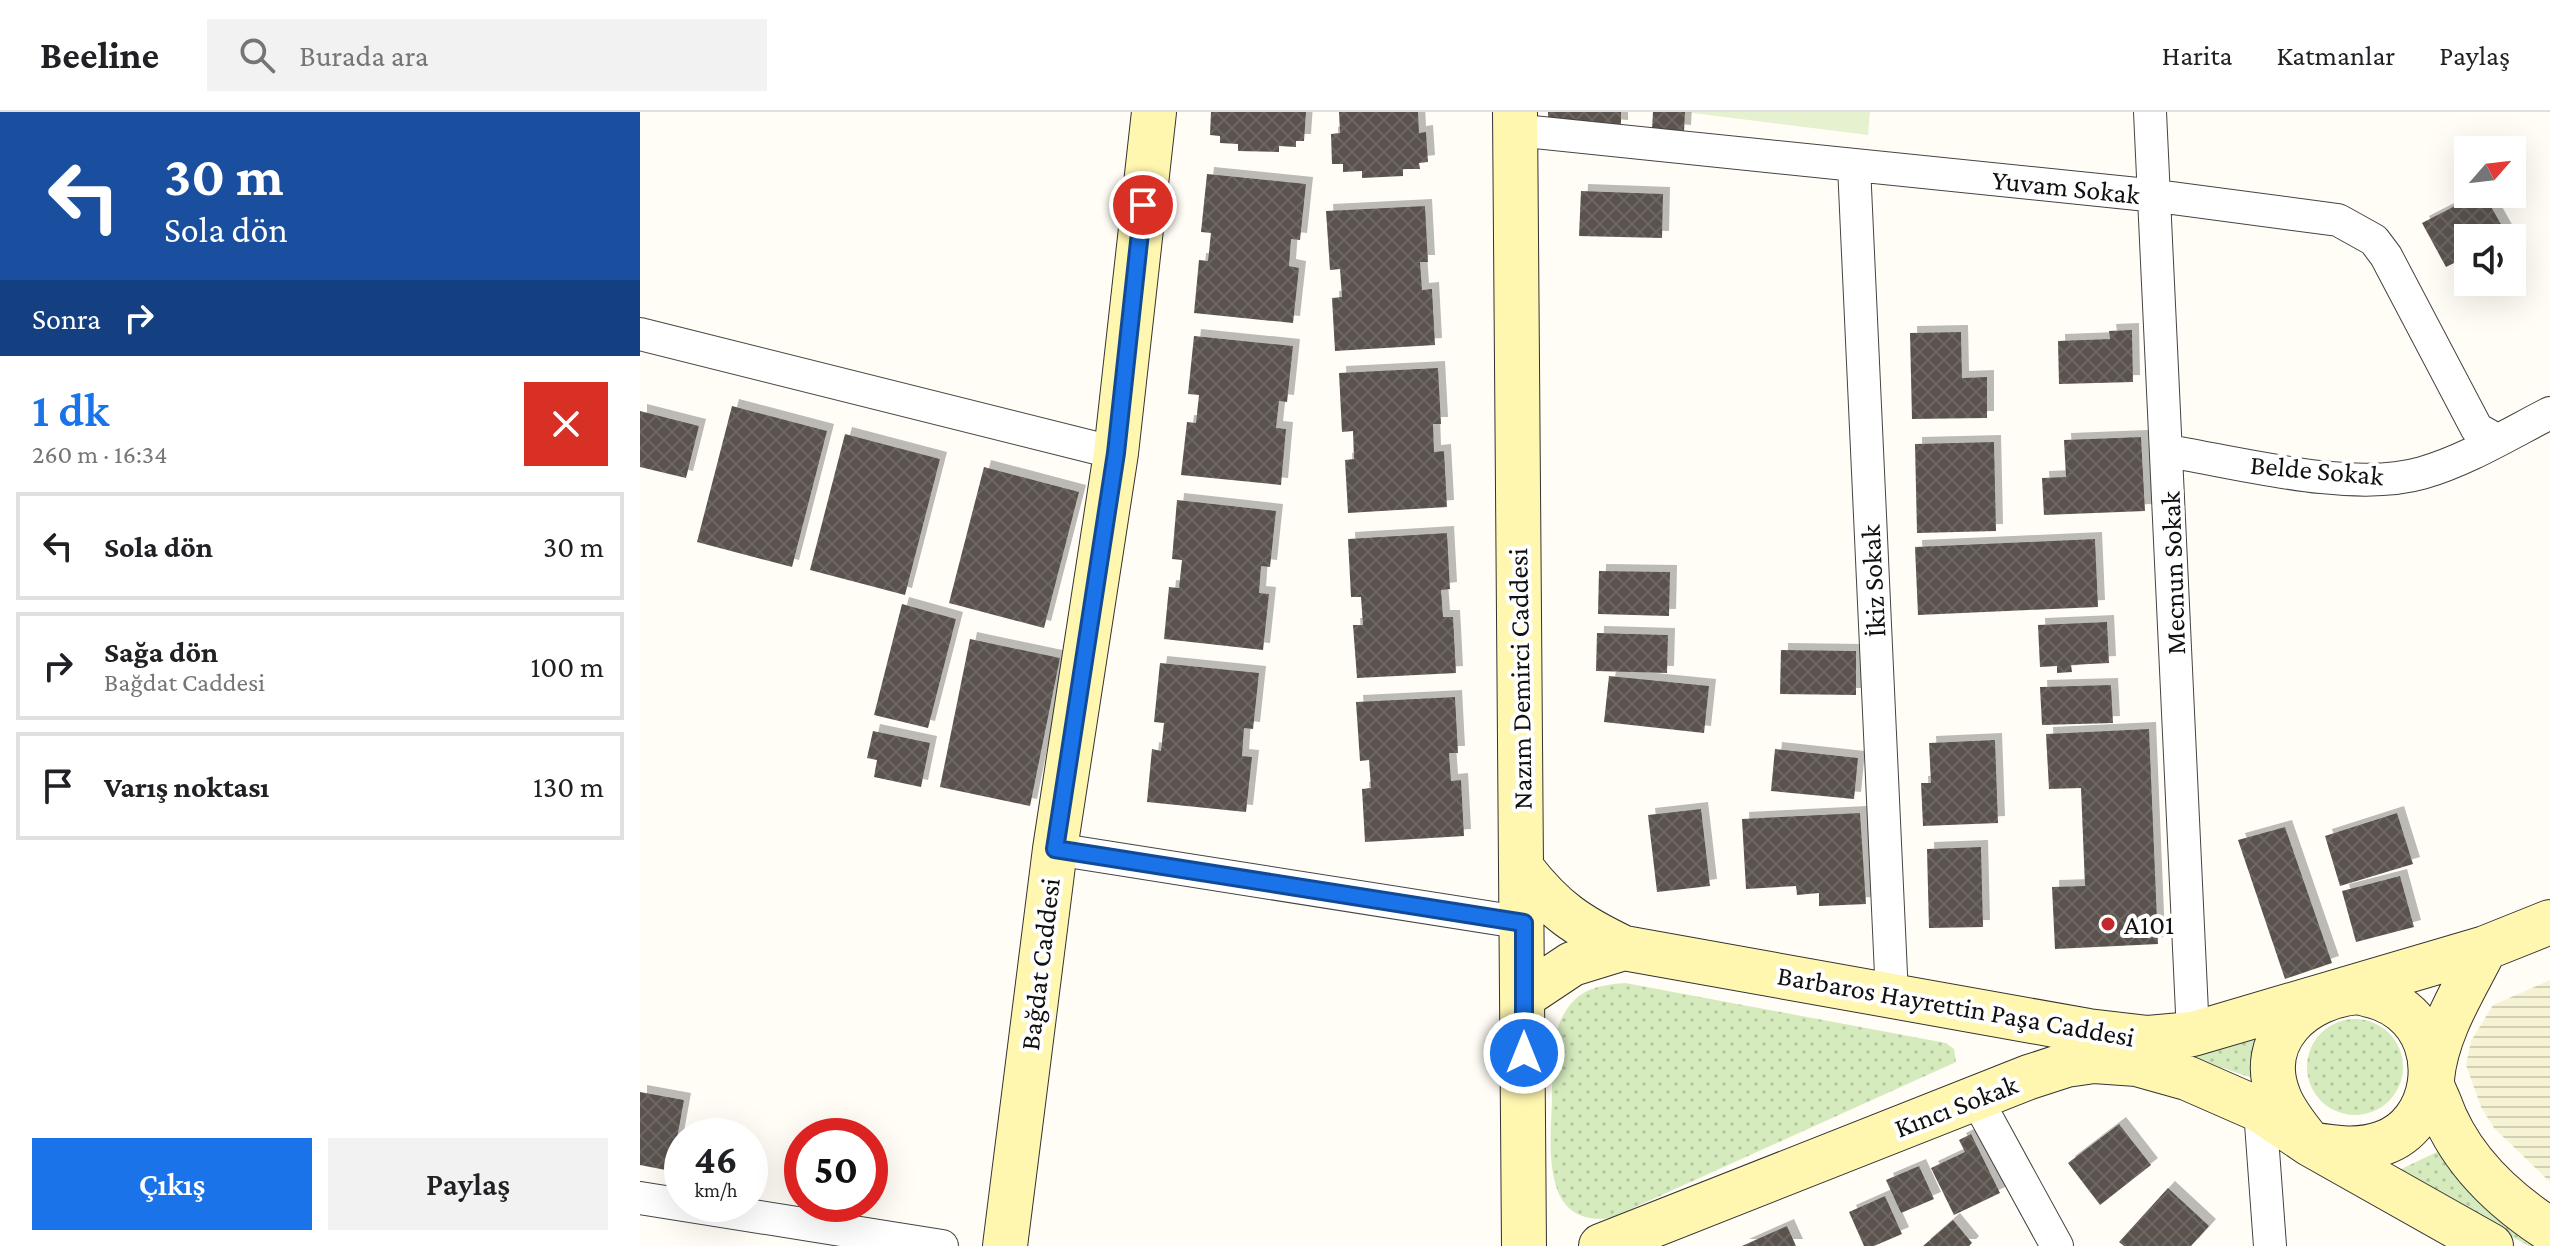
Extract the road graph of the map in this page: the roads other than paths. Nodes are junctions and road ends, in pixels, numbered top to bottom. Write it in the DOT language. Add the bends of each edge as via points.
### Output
graph roads {
  1 [pos="1154,112"];
  2 [pos="2150,112"];
  3 [pos="1514,121"];
  4 [pos="1854,166"];
  5 [pos="2157,196"];
  6 [pos="640,334"];
  7 [pos="2550,413"];
  8 [pos="2497,440"];
  9 [pos="2168,451"];
  10 [pos="1116,453"];
  11 [pos="1055,849"];
  12 [pos="1523,870"];
  13 [pos="2550,922"];
  14 [pos="1524,923"];
  15 [pos="1624,948"];
  16 [pos="2485,948"];
  17 [pos="2333,994"];
  18 [pos="1524,996"];
  19 [pos="1892,996"];
  20 [pos="2193,1034"];
  21 [pos="2431,1081"];
  22 [pos="1976,1098"];
  23 [pos="2260,1110"];
  24 [pos="2310,1144"];
  25 [pos="640,1198"];
  26 [pos="2550,1230"];
  27 [pos="942,1246"];
  28 [pos="1005,1246"];
  29 [pos="1524,1246"];
  30 [pos="1601,1246"];
  31 [pos="2057,1246"];
  32 [pos="2270,1246"];
  33 [pos="2491,1246"];
  1 -- 10 [label="main road, Bağdat Caddesi"];
  2 -- 5 [label="street, Mecnun Sokak"];
  3 -- 4 [label="street, Yuvam Sokak"];
  3 -- 12 [label="main road, Nazım Demirci Caddesi"];
  4 -- 5 [label="street, Yuvam Sokak"];
  4 -- 19 [label="street, İkiz Sokak"];
  5 -- 8 [label="street, Yuvam Sokak" via="2338,220 2365,234 2386,256 2477,429"];
  5 -- 9 [label="street, Mecnun Sokak"];
  6 -- 10 [label="street"];
  7 -- 8 [label="street, Belde Sokak"];
  8 -- 9 [label="street, Belde Sokak" via="2421,473 2391,478 2308,474"];
  9 -- 20 [label="street, Mecnun Sokak"];
  10 -- 11 [label="main road, Bağdat Caddesi"];
  11 -- 14 [label="street"];
  11 -- 28 [label="main road, Bağdat Caddesi"];
  12 -- 14 [label="main road, Nazım Demirci Caddesi"];
  12 -- 15 [label="main road" via="1567,918"];
  13 -- 16 [label="main road"];
  14 -- 18 [label="main road, Nazım Demirci Caddesi"];
  15 -- 18 [label="main road" via="1572,964"];
  15 -- 19 [label="main road, Barbaros Hayrettin Paşa Caddesi"];
  16 -- 17 [label="main road"];
  16 -- 21 [label="main road" via="2444,1032"];
  17 -- 20 [label="main road, Barbaros Hayrettin Paşa Caddesi"];
  17 -- 21 [label="main road" via="2358,992 2405,1011 2426,1043"];
  17 -- 24 [label="main road" via="2309,1005 2291,1022 2278,1045 2274,1069 2278,1095"];
  18 -- 29 [label="main road, Nazım Demirci Caddesi"];
  19 -- 20 [label="main road, Barbaros Hayrettin Paşa Caddesi" via="2103,1033 2148,1038"];
  21 -- 24 [label="main road" via="2423,1107 2408,1128 2386,1143 2360,1149"];
  21 -- 26 [label="main road" via="2453,1134 2473,1164 2520,1210"];
  22 -- 23 [label="main road, Kıncı Sokak" via="2066,1065 2117,1061 2187,1078"];
  22 -- 30 [label="main road, Kıncı Sokak"];
  22 -- 31 [label="street"];
  23 -- 24 [label="main road, Kıncı Sokak"];
  23 -- 32 [label="street"];
  24 -- 33 [label="main road, Kıncı Sokak"];
  25 -- 27 [label="street"];
}
